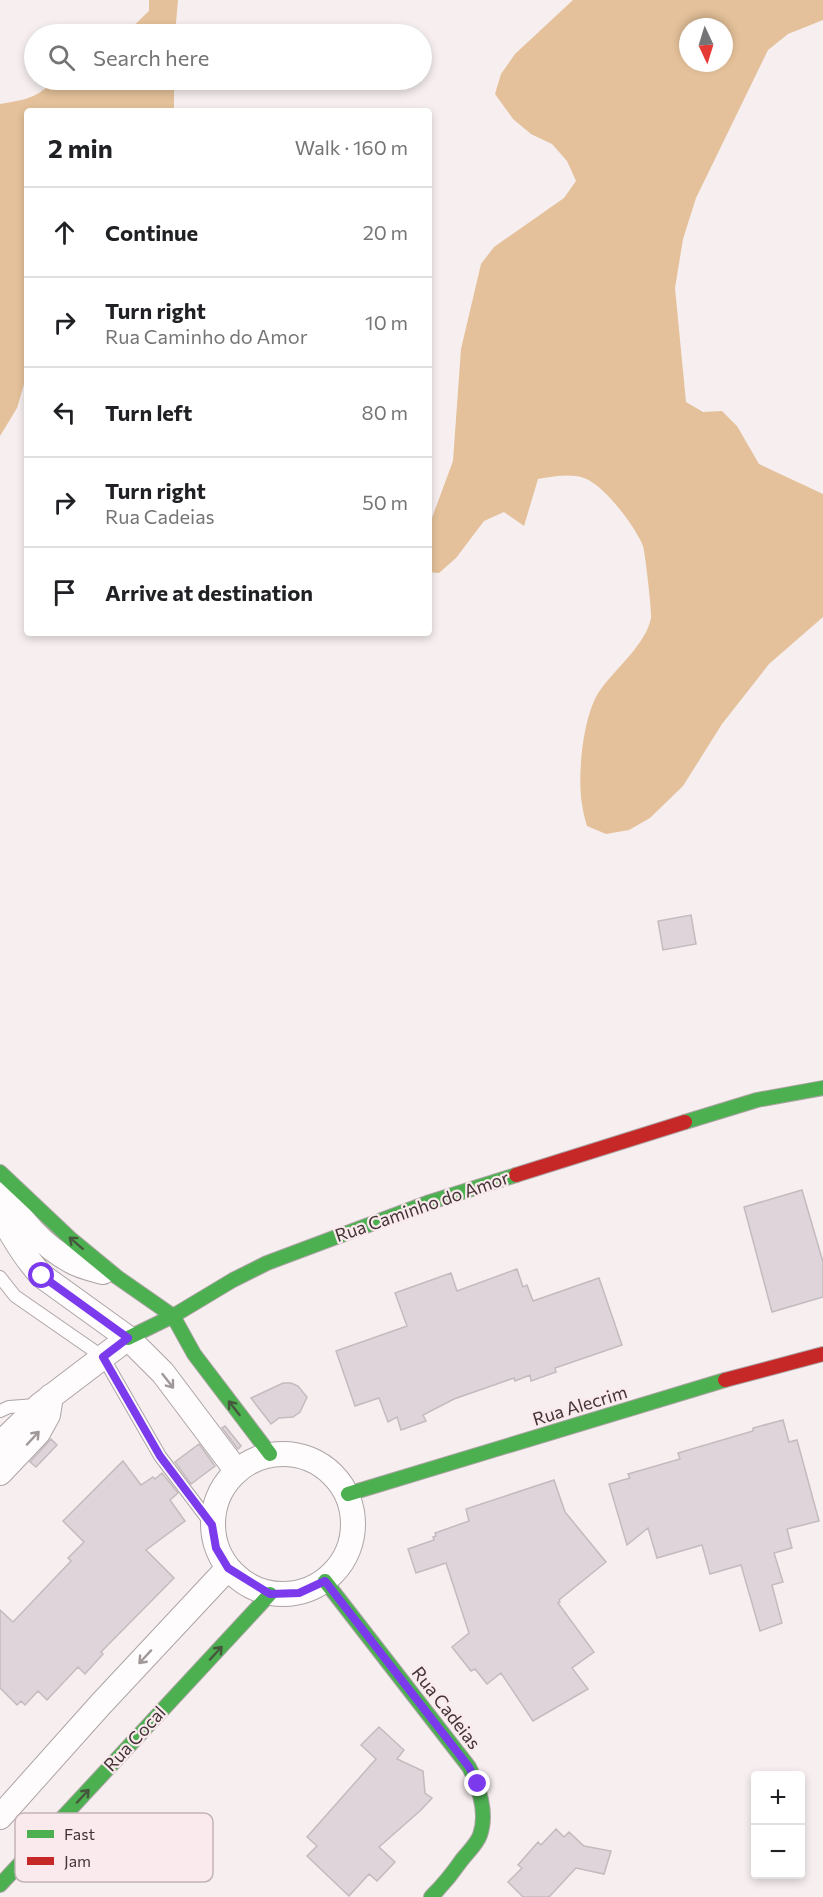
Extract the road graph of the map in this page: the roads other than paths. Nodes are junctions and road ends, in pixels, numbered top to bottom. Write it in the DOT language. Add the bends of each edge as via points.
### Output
graph roads {
  1 [pos="823,1088"];
  2 [pos="0,1172"];
  3 [pos="0,1190"];
  4 [pos="0,1214"];
  5 [pos="0,1277"];
  6 [pos="117,1277"];
  7 [pos="173,1316"];
  8 [pos="128,1338"];
  9 [pos="823,1354"];
  10 [pos="103,1357"];
  11 [pos="46,1400"];
  12 [pos="0,1411"];
  13 [pos="0,1444"];
  14 [pos="270,1454"];
  15 [pos="237,1470"];
  16 [pos="0,1473"];
  17 [pos="348,1494"];
  18 [pos="212,1525"];
  19 [pos="228,1568"];
  20 [pos="325,1581"];
  21 [pos="270,1594"];
  22 [pos="67,1813"];
  23 [pos="0,1817"];
  24 [pos="15,1869"];
  25 [pos="0,1885"];
  26 [pos="431,1897"];
  1 -- 7 [label="street, Rua Caminho do Amor" via="757,1100 427,1203 267,1263"];
  6 -- 2 [label="street, one-way"];
  3 -- 6 [label="street" via="21,1220 43,1241 72,1262"];
  4 -- 8 [label="street" via="23,1254 42,1276"];
  5 -- 10 [label="lane" via="15,1296"];
  6 -- 7 [label="street"];
  7 -- 8 [label="street, Rua Caminho do Amor"];
  14 -- 7 [label="street, one-way" via="194,1354"];
  8 -- 10 [label="street, Rua Caminho do Amor"];
  8 -- 15 [label="street, one-way" via="163,1374"];
  9 -- 17 [label="street, Rua Alecrim"];
  10 -- 11 [label="street, Rua Caminho do Amor"];
  10 -- 18 [label="lane" via="160,1456"];
  11 -- 12 [label="lane"];
  11 -- 13 [label="street, Rua Caminho do Amor"];
  16 -- 11 [label="street, one-way" via="38,1433 48,1415"];
  14 -- 15 [label="street"];
  14 -- 17 [label="street" via="302,1455 329,1469"];
  15 -- 18 [label="street" via="218,1494"];
  17 -- 20 [label="street" via="355,1526 347,1557"];
  18 -- 19 [label="street" via="216,1548"];
  19 -- 21 [label="street"];
  19 -- 23 [label="street, one-way"];
  20 -- 21 [label="street" via="299,1593"];
  20 -- 26 [label="street, Rua Cadeias" via="469,1767 478,1784 483,1821 480,1836"];
  22 -- 21 [label="street, Rua Cocal, one-way"];
  25 -- 24 [label="street, Rua Cocal, one-way"];
}
